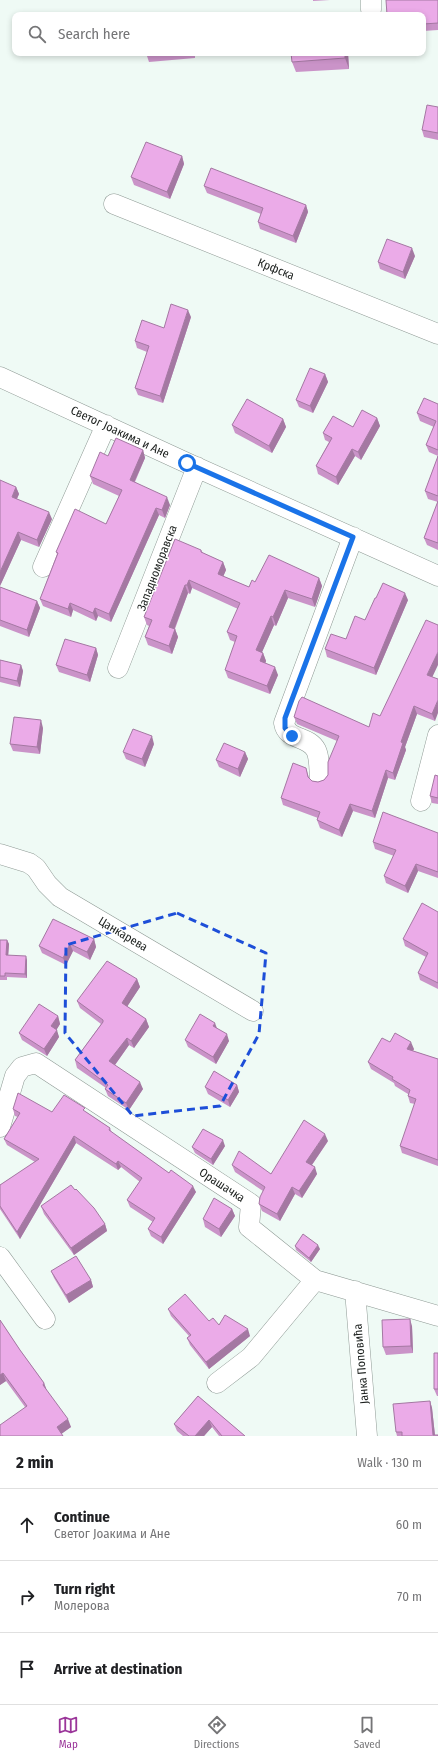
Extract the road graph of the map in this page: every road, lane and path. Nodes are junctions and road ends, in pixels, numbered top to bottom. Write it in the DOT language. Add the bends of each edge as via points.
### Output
graph roads {
  1 [pos="114,204"];
  2 [pos="438,334"];
  3 [pos="0,377"];
  4 [pos="106,425"];
  5 [pos="196,467"];
  6 [pos="353,537"];
  7 [pos="43,567"];
  8 [pos="438,576"];
  9 [pos="118,668"];
  10 [pos="438,735"];
  11 [pos="320,778"];
  12 [pos="421,801"];
  13 [pos="0,854"];
  14 [pos="253,1011"];
  15 [pos="0,1127"];
  16 [pos="0,1257"];
  17 [pos="315,1280"];
  18 [pos="355,1291"];
  19 [pos="438,1316"];
  20 [pos="45,1319"];
  21 [pos="217,1383"];
  22 [pos="367,1436"];
  1 -- 2 [label="street, Крфска"];
  3 -- 4 [label="street, Светог Јоакима и Ане"];
  4 -- 5 [label="street, Светог Јоакима и Ане"];
  4 -- 7 [label="street"];
  5 -- 6 [label="street, Светог Јоакима и Ане"];
  5 -- 9 [label="street, Западноморавска"];
  6 -- 8 [label="street, Светог Јоакима и Ане"];
  6 -- 11 [label="street" via="284,723 292,736 311,743 315,749"];
  10 -- 12 [label="street"];
  13 -- 14 [label="street, Цанкарева" via="29,863 60,897"];
  15 -- 17 [label="street, Орашачка" via="15,1076 22,1067 36,1063 251,1204 249,1227"];
  16 -- 20 [label="street"];
  17 -- 18 [label="street, Орашачка"];
  17 -- 21 [label="street" via="250,1356"];
  18 -- 19 [label="street, Орашачка"];
  18 -- 22 [label="street, Јанка Поповића"];
}
